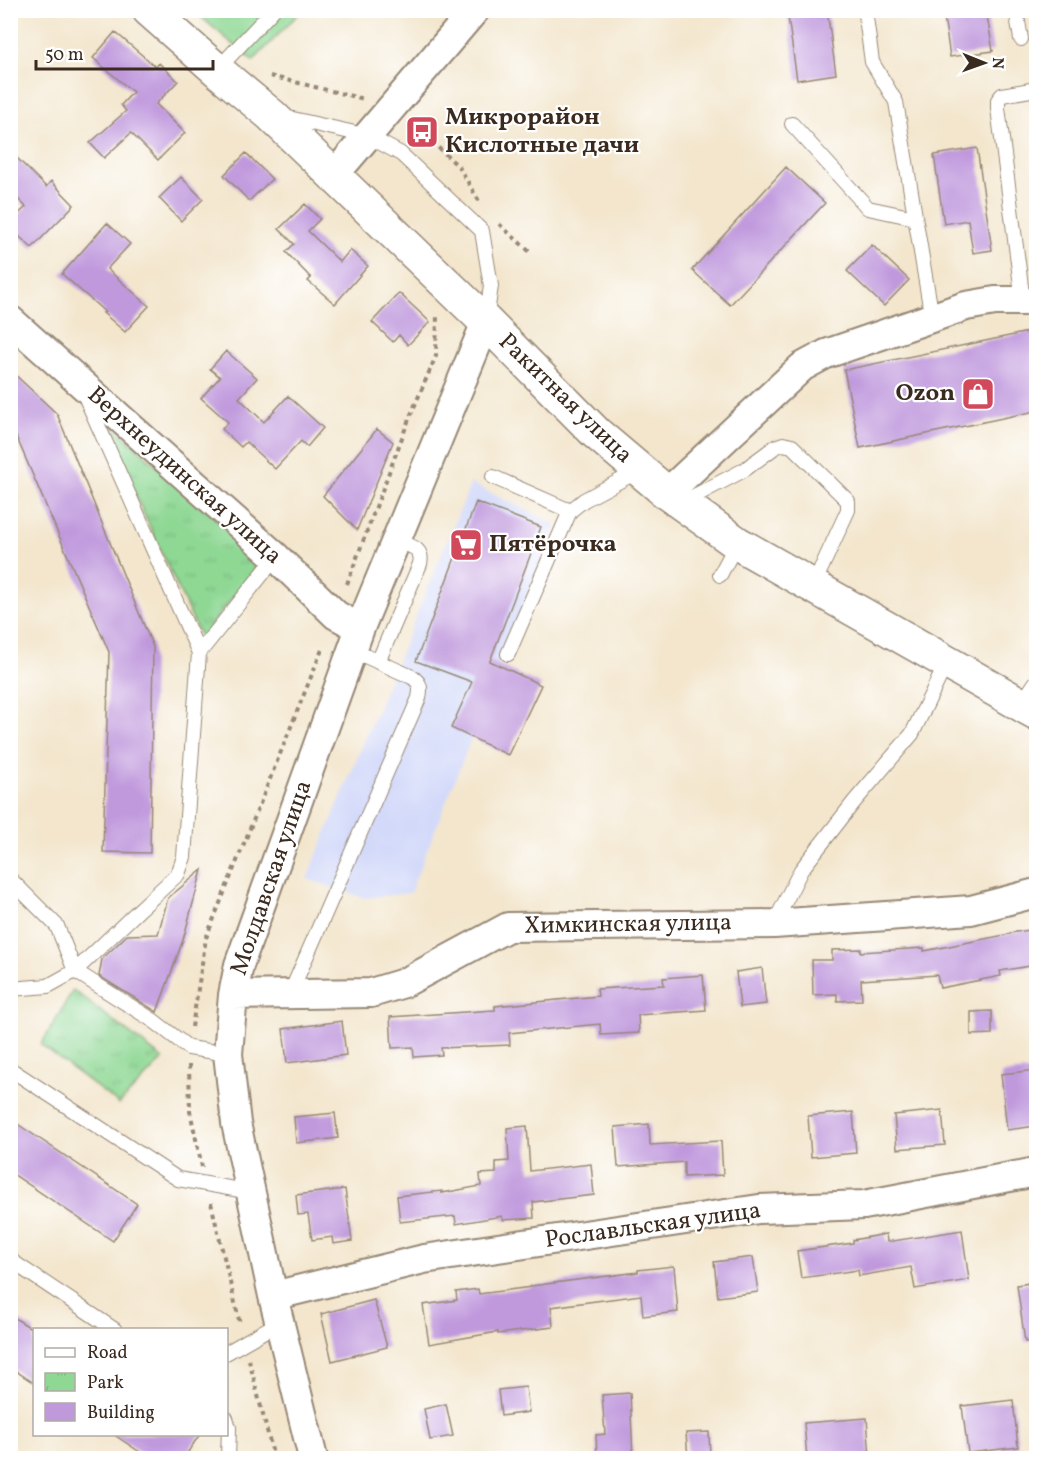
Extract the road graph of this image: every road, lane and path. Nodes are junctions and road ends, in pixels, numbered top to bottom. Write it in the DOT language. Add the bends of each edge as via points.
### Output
graph roads {
  1 [pos="149,10"];
  2 [pos="273,10"];
  3 [pos="475,10"];
  4 [pos="865,10"];
  5 [pos="1016,10"];
  6 [pos="1021,39"];
  7 [pos="218,70"];
  8 [pos="1036,89"];
  9 [pos="272,115"];
  10 [pos="792,124"];
  11 [pos="368,136"];
  12 [pos="334,175"];
  13 [pos="915,218"];
  14 [pos="1030,304"];
  15 [pos="932,318"];
  16 [pos="10,321"];
  17 [pos="486,322"];
  18 [pos="78,381"];
  19 [pos="640,470"];
  20 [pos="493,477"];
  21 [pos="674,498"];
  22 [pos="570,511"];
  23 [pos="396,540"];
  24 [pos="737,543"];
  25 [pos="276,557"];
  26 [pos="720,575"];
  27 [pos="813,586"];
  28 [pos="356,639"];
  29 [pos="199,652"];
  30 [pos="508,654"];
  31 [pos="378,662"];
  32 [pos="947,662"];
  33 [pos="1031,700"];
  34 [pos="10,879"];
  35 [pos="1036,893"];
  36 [pos="774,924"];
  37 [pos="75,971"];
  38 [pos="10,989"];
  39 [pos="290,994"];
  40 [pos="233,995"];
  41 [pos="228,1054"];
  42 [pos="10,1069"];
  43 [pos="1036,1172"];
  44 [pos="251,1192"];
  45 [pos="10,1260"];
  46 [pos="276,1309"];
  47 [pos="113,1328"];
  48 [pos="228,1351"];
  49 [pos="228,1425"];
  50 [pos="228,1458"];
  51 [pos="313,1458"];
  1 -- 7 [label="street, Ракитная улица"];
  2 -- 7 [label="lane"];
  3 -- 11 [label="street"];
  4 -- 13 [label="lane" via="872,62 896,102"];
  5 -- 6 [label="lane"];
  7 -- 9 [label="street, Ракитная улица"];
  8 -- 14 [label="lane" via="1002,95 998,100"];
  9 -- 11 [label="lane"];
  9 -- 12 [label="street, Ракитная улица"];
  10 -- 13 [label="lane" via="868,208"];
  11 -- 12 [label="street"];
  11 -- 17 [label="lane" via="401,154 482,231 491,286"];
  12 -- 17 [label="street, Ракитная улица"];
  13 -- 15 [label="lane"];
  14 -- 15 [label="street" via="995,301"];
  15 -- 21 [label="street" via="826,354 802,367"];
  16 -- 18 [label="street, Верхнеудинская улица"];
  17 -- 19 [label="street, Ракитная улица" via="596,433"];
  17 -- 23 [label="street, Молдавская улица"];
  18 -- 25 [label="street, Верхнеудинская улица"];
  18 -- 29 [label="lane"];
  19 -- 21 [label="street, Ракитная улица"];
  19 -- 22 [label="lane"];
  20 -- 22 [label="lane"];
  21 -- 24 [label="street, Ракитная улица"];
  21 -- 27 [label="lane" via="744,470 776,447 792,446 849,501"];
  22 -- 30 [label="lane"];
  23 -- 28 [label="street, Молдавская улица"];
  23 -- 31 [label="lane" via="416,548 422,557"];
  24 -- 26 [label="lane"];
  24 -- 27 [label="street, Ракитная улица"];
  25 -- 28 [label="street, Верхнеудинская улица"];
  25 -- 29 [label="lane"];
  27 -- 32 [label="street, Ракитная улица"];
  28 -- 31 [label="lane"];
  28 -- 40 [label="street, Молдавская улица" via="239,965"];
  29 -- 37 [label="lane" via="184,857 178,874"];
  31 -- 39 [label="lane" via="418,681 419,698"];
  32 -- 33 [label="street, Ракитная улица"];
  32 -- 36 [label="lane" via="912,734 801,870"];
  34 -- 37 [label="lane" via="57,926"];
  35 -- 36 [label="street, Химкинская улица" via="971,910"];
  36 -- 39 [label="street, Химкинская улица" via="508,927 404,983 371,993"];
  37 -- 38 [label="lane" via="48,986"];
  37 -- 41 [label="lane" via="189,1048"];
  39 -- 40 [label="street, Химкинская улица"];
  40 -- 41 [label="street, Молдавская улица"];
  41 -- 44 [label="street, Молдавская улица" via="236,1123"];
  42 -- 44 [label="lane" via="178,1179"];
  43 -- 46 [label="street, Рославльская улица" via="864,1205 759,1209 424,1259"];
  44 -- 46 [label="street, Молдавская улица"];
  45 -- 47 [label="lane"];
  46 -- 48 [label="lane"];
  46 -- 51 [label="street, Молдавская улица"];
  49 -- 50 [label="lane"];
}
